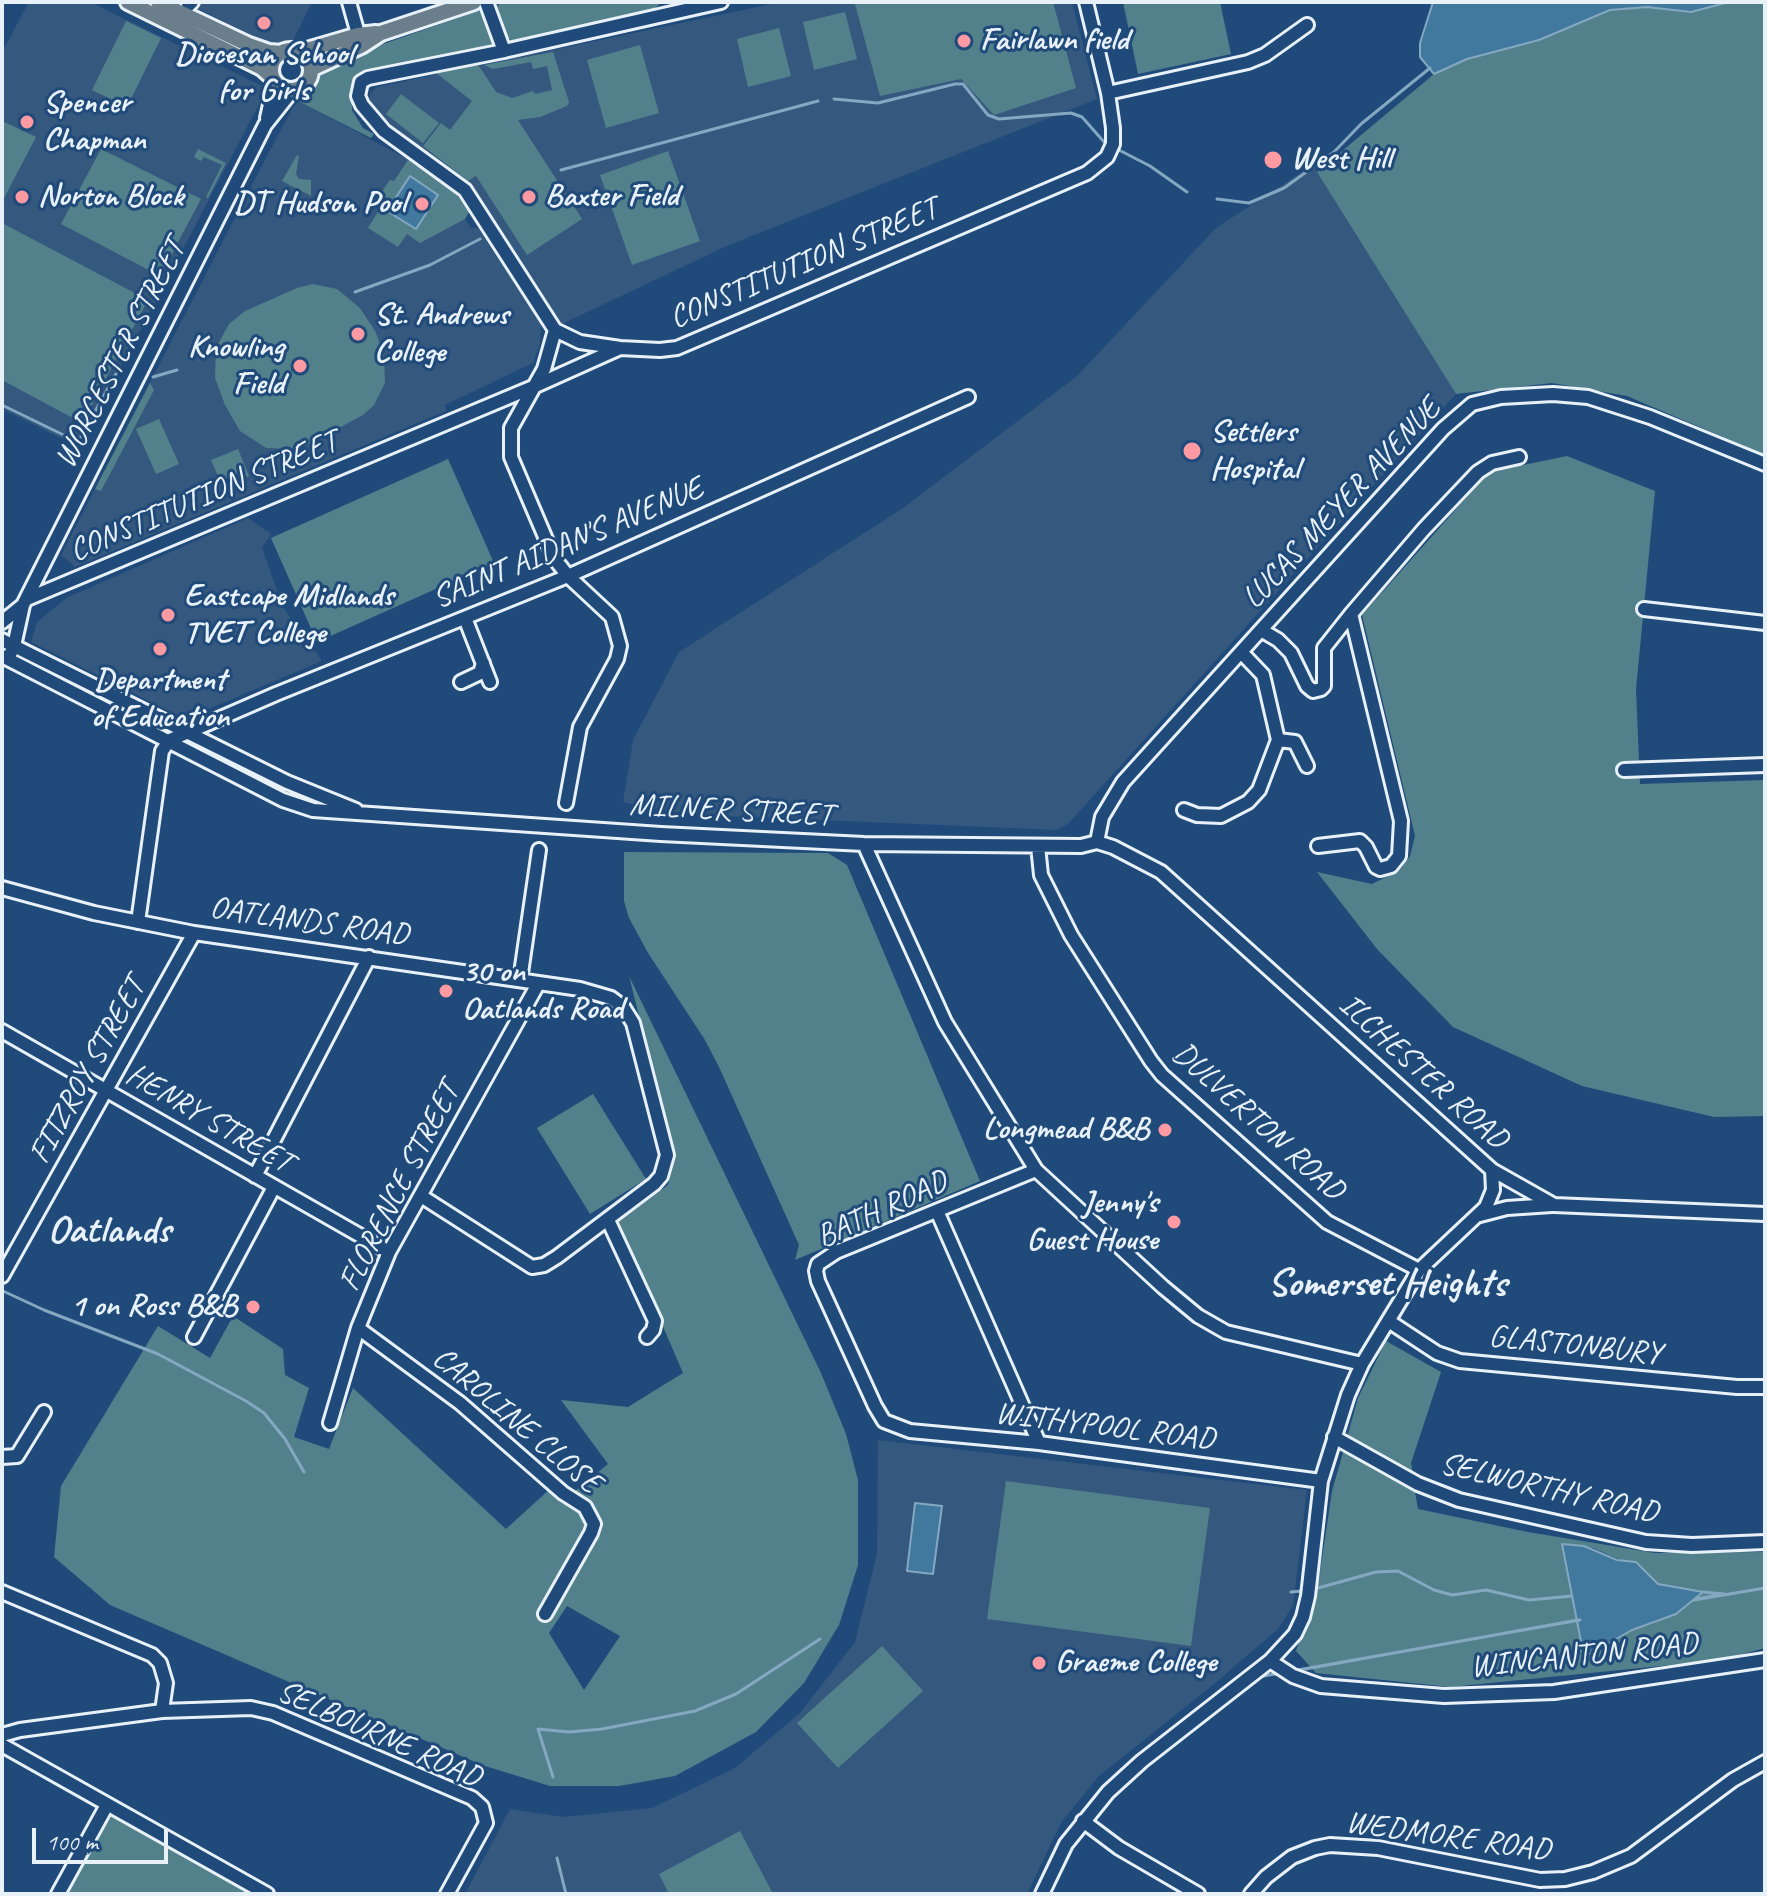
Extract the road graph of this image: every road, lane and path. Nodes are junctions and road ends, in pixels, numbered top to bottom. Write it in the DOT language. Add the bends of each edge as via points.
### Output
graph roads {
  1 [pos="128,2"];
  2 [pos="158,2"];
  3 [pos="349,2"];
  4 [pos="474,2"];
  5 [pos="486,2"];
  6 [pos="721,2"];
  7 [pos="1086,2"];
  8 [pos="1307,25"];
  9 [pos="359,40"];
  10 [pos="504,51"];
  11 [pos="300,52"];
  12 [pos="282,53"];
  13 [pos="311,69"];
  14 [pos="273,80"];
  15 [pos="292,91"];
  16 [pos="1108,93"];
  17 [pos="265,125"];
  18 [pos="555,330"];
  19 [pos="620,348"];
  20 [pos="533,387"];
  21 [pos="968,397"];
  22 [pos="1519,457"];
  23 [pos="1765,464"];
  24 [pos="568,576"];
  25 [pos="25,602"];
  26 [pos="1644,609"];
  27 [pos="1351,614"];
  28 [pos="465,618"];
  29 [pos="2,622"];
  30 [pos="1765,623"];
  31 [pos="1261,630"];
  32 [pos="6,650"];
  33 [pos="1241,652"];
  34 [pos="483,663"];
  35 [pos="461,682"];
  36 [pos="490,682"];
  37 [pos="186,732"];
  38 [pos="170,740"];
  39 [pos="1278,740"];
  40 [pos="1765,765"];
  41 [pos="1307,766"];
  42 [pos="1624,770"];
  43 [pos="566,803"];
  44 [pos="1184,810"];
  45 [pos="362,813"];
  46 [pos="1097,842"];
  47 [pos="864,844"];
  48 [pos="1038,846"];
  49 [pos="1318,846"];
  50 [pos="539,850"];
  51 [pos="2,888"];
  52 [pos="138,922"];
  53 [pos="194,933"];
  54 [pos="369,957"];
  55 [pos="520,980"];
  56 [pos="538,984"];
  57 [pos="2,1031"];
  58 [pos="107,1090"];
  59 [pos="1036,1170"];
  60 [pos="1492,1170"];
  61 [pos="255,1176"];
  62 [pos="274,1187"];
  63 [pos="421,1196"];
  64 [pos="1554,1205"];
  65 [pos="937,1211"];
  66 [pos="1765,1214"];
  67 [pos="1480,1215"];
  68 [pos="608,1220"];
  69 [pos="389,1252"];
  70 [pos="1419,1270"];
  71 [pos="2,1276"];
  72 [pos="1390,1322"];
  73 [pos="358,1328"];
  74 [pos="194,1337"];
  75 [pos="647,1337"];
  76 [pos="1362,1364"];
  77 [pos="1765,1387"];
  78 [pos="44,1412"];
  79 [pos="884,1421"];
  80 [pos="330,1423"];
  81 [pos="1334,1437"];
  82 [pos="1039,1443"];
  83 [pos="2,1457"];
  84 [pos="1321,1481"];
  85 [pos="1765,1542"];
  86 [pos="2,1592"];
  87 [pos="545,1614"];
  88 [pos="1765,1660"];
  89 [pos="1270,1661"];
  90 [pos="162,1711"];
  91 [pos="2,1735"];
  92 [pos="2,1745"];
  93 [pos="1765,1762"];
  94 [pos="107,1805"];
  95 [pos="1083,1821"];
  96 [pos="58,1894"];
  97 [pos="267,1894"];
  98 [pos="447,1894"];
  99 [pos="1042,1894"];
  100 [pos="1198,1894"];
  101 [pos="1251,1894"];
  1 -- 14 [label="main road" via="262,68"];
  2 -- 12 [label="main road" via="249,45"];
  3 -- 9 [label="street"];
  4 -- 9 [label="main road"];
  5 -- 10 [label="street"];
  6 -- 10 [label="street"];
  7 -- 16 [label="street"];
  8 -- 16 [label="street" via="1248,62"];
  9 -- 11 [label="main road"];
  9 -- 13 [label="main road"];
  10 -- 18 [label="street" via="368,78 357,91 384,131 465,190"];
  11 -- 12 [label="main road"];
  11 -- 13 [label="main road"];
  12 -- 14 [label="main road" via="272,64"];
  13 -- 15 [label="main road" via="308,82"];
  14 -- 15 [label="main road"];
  14 -- 17 [label="street, WORCESTER STREET"];
  15 -- 17 [label="street, WORCESTER STREET"];
  16 -- 19 [label="street, CONSTITUTION STREET" via="1113,144 1099,166 677,348"];
  17 -- 25 [label="street, WORCESTER STREET"];
  18 -- 19 [label="street" via="580,342"];
  18 -- 20 [label="street"];
  19 -- 20 [label="street, CONSTITUTION STREET"];
  20 -- 24 [label="street" via="511,428 511,457 554,558"];
  20 -- 25 [label="street, CONSTITUTION STREET"];
  21 -- 24 [label="street, SAINT AIDAN'S AVENUE"];
  22 -- 27 [label="street" via="1478,472"];
  23 -- 31 [label="street, LUCAS MEYER AVENUE" via="1588,397 1483,400 1443,429"];
  24 -- 28 [label="street, SAINT AIDAN'S AVENUE"];
  24 -- 43 [label="street" via="612,617 620,646 580,727"];
  25 -- 29 [label="street, WORCESTER STREET"];
  25 -- 32 [label="street, WORCESTER STREET"];
  26 -- 30 [label="street"];
  27 -- 31 [label="street" via="1324,648 1324,686 1318,691 1307,686 1285,646"];
  27 -- 49 [label="street" via="1401,821 1399,856 1380,869 1360,841"];
  28 -- 34 [label="street"];
  28 -- 37 [label="street, SAINT AIDAN'S AVENUE"];
  31 -- 33 [label="street, LUCAS MEYER AVENUE"];
  32 -- 37 [label="street, MILNER STREET"];
  32 -- 38 [label="street, MILNER STREET"];
  33 -- 39 [label="street" via="1263,675"];
  33 -- 46 [label="street, LUCAS MEYER AVENUE" via="1117,790 1102,817"];
  34 -- 35 [label="street" via="480,673"];
  34 -- 36 [label="street"];
  37 -- 38 [label="street, SAINT AIDAN'S AVENUE"];
  37 -- 45 [label="street, MILNER STREET"];
  38 -- 45 [label="street, MILNER STREET" via="298,807"];
  38 -- 52 [label="street" via="162,751"];
  39 -- 41 [label="street" via="1295,742"];
  39 -- 44 [label="street" via="1259,790 1248,802 1221,816"];
  40 -- 42 [label="street"];
  45 -- 47 [label="street, MILNER STREET"];
  46 -- 48 [label="street, MILNER STREET"];
  46 -- 60 [label="street, ILCHESTER ROAD" via="1161,872"];
  47 -- 48 [label="street, MILNER STREET"];
  47 -- 59 [label="street" via="945,1022"];
  48 -- 70 [label="street, DULVERTON ROAD" via="1041,875 1071,935 1162,1075 1327,1222"];
  50 -- 55 [label="street"];
  51 -- 52 [label="street, OATLANDS ROAD"];
  52 -- 53 [label="street, OATLANDS ROAD"];
  53 -- 54 [label="street, OATLANDS ROAD"];
  53 -- 58 [label="street, FITZROY STREET"];
  54 -- 55 [label="street, OATLANDS ROAD"];
  54 -- 61 [label="street"];
  55 -- 56 [label="street, OATLANDS ROAD"];
  56 -- 63 [label="street, FLORENCE STREET"];
  56 -- 68 [label="street, OATLANDS ROAD" via="611,998 633,1023 667,1155 654,1184"];
  57 -- 58 [label="street, HENRY STREET"];
  58 -- 61 [label="street, HENRY STREET"];
  58 -- 71 [label="street, FITZROY STREET"];
  59 -- 65 [label="street, BATH ROAD"];
  59 -- 76 [label="street" via="1198,1316 1226,1332"];
  60 -- 64 [label="street, ILCHESTER ROAD"];
  60 -- 67 [label="street" via="1490,1199"];
  61 -- 62 [label="street, HENRY STREET"];
  62 -- 69 [label="street, HENRY STREET"];
  62 -- 74 [label="street"];
  63 -- 68 [label="street" via="532,1267 544,1265"];
  63 -- 69 [label="street, FLORENCE STREET"];
  64 -- 66 [label="street, ILCHESTER ROAD"];
  64 -- 67 [label="street"];
  65 -- 79 [label="street, BATH ROAD" via="825,1257 816,1271"];
  65 -- 82 [label="street"];
  67 -- 70 [label="street"];
  68 -- 75 [label="street" via="655,1321"];
  69 -- 73 [label="street, FLORENCE STREET"];
  70 -- 72 [label="street"];
  72 -- 76 [label="street"];
  72 -- 77 [label="street, GLASTONBURY" via="1437,1353 1460,1361"];
  73 -- 80 [label="street, FLORENCE STREET"];
  73 -- 87 [label="street, CAROLINE CLOSE" via="460,1403 590,1515 591,1533"];
  76 -- 81 [label="street"];
  78 -- 83 [label="street" via="17,1456"];
  79 -- 82 [label="street, WITHYPOOL ROAD" via="910,1431"];
  81 -- 84 [label="street"];
  81 -- 85 [label="street, SELWORTHY ROAD" via="1418,1484 1459,1500 1646,1542"];
  82 -- 84 [label="street, WITHYPOOL ROAD"];
  84 -- 89 [label="street" via="1303,1617"];
  86 -- 90 [label="street" via="152,1655 166,1683"];
  88 -- 89 [label="street, WINCANTON ROAD" via="1554,1692 1444,1696 1321,1686"];
  89 -- 95 [label="street" via="1142,1761"];
  90 -- 91 [label="street, SELBOURNE ROAD"];
  90 -- 98 [label="street, SELBOURNE ROAD" via="251,1708 273,1713 472,1798 482,1807 486,1823"];
  92 -- 94 [label="street"];
  93 -- 101 [label="street, WEDMORE ROAD" via="1631,1856 1593,1872 1540,1880 1378,1848 1330,1845 1292,1857"];
  94 -- 96 [label="street"];
  94 -- 97 [label="street"];
  95 -- 99 [label="street"];
  95 -- 100 [label="street"];
}
